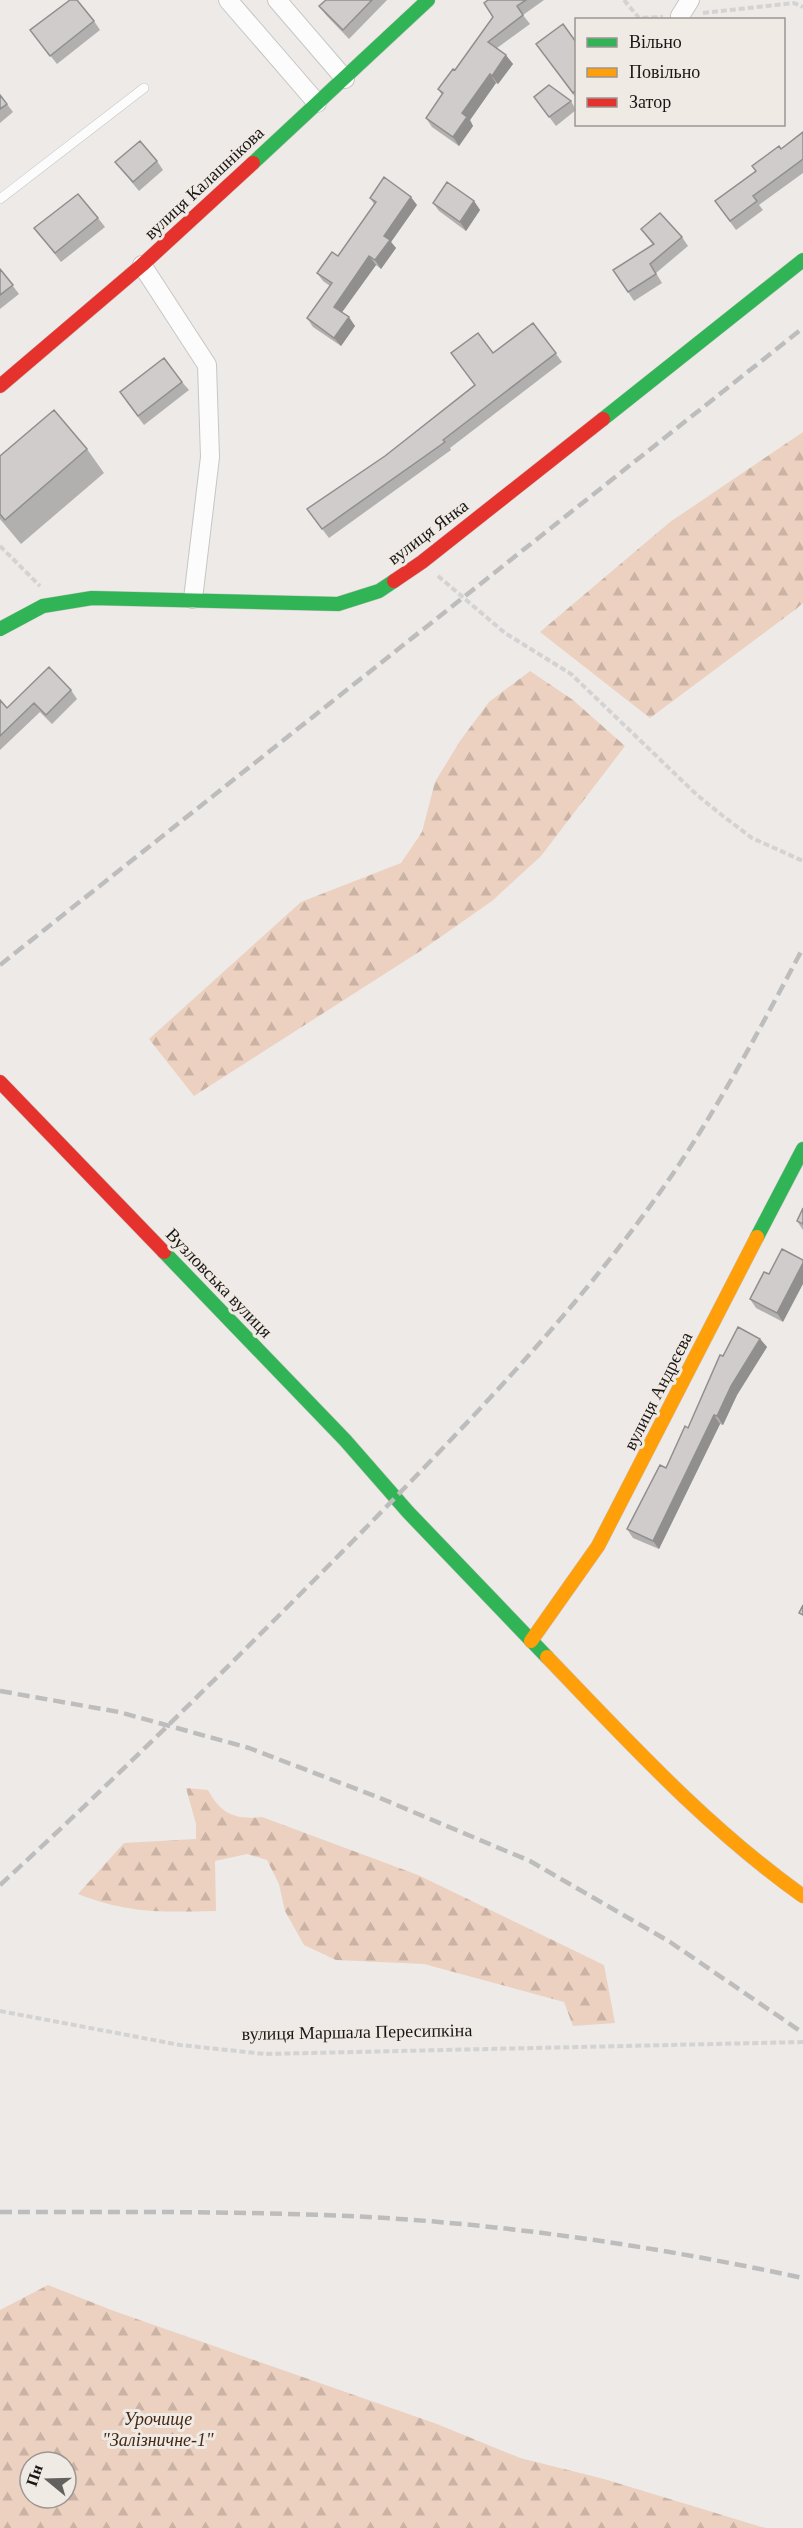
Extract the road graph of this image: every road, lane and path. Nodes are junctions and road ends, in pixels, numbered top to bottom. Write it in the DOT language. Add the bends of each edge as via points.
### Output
graph roads {
  1 [pos="228,0"];
  2 [pos="277,0"];
  3 [pos="428,0"];
  4 [pos="624,0"];
  5 [pos="690,0"];
  6 [pos="803,8"];
  7 [pos="680,16"];
  8 [pos="345,79"];
  9 [pos="144,88"];
  10 [pos="317,103"];
  11 [pos="0,199"];
  12 [pos="803,260"];
  13 [pos="142,265"];
  14 [pos="0,386"];
  15 [pos="0,546"];
  16 [pos="422,562"];
  17 [pos="193,599"];
  18 [pos="56,601"];
  19 [pos="0,629"];
  20 [pos="803,861"];
  21 [pos="0,1082"];
  22 [pos="803,1149"];
  23 [pos="531,1641"];
  24 [pos="755,1862"];
  25 [pos="803,1879"];
  26 [pos="803,1896"];
  27 [pos="0,2011"];
  28 [pos="803,2042"];
  1 -- 10 [label="street"];
  2 -- 8 [label="street"];
  3 -- 8 [label="street, вулиця Калашнікова"];
  4 -- 7 [label="path" via="639,18"];
  5 -- 7 [label="street"];
  6 -- 7 [label="path" via="794,3"];
  8 -- 10 [label="street, вулиця Калашнікова"];
  9 -- 11 [label="lane"];
  10 -- 13 [label="street, вулиця Калашнікова"];
  12 -- 16 [label="street, вулиця Янка"];
  13 -- 14 [label="street, вулиця Калашнікова"];
  13 -- 17 [label="street" via="207,365 210,457"];
  15 -- 18 [label="path"];
  16 -- 17 [label="street, вулиця Янка" via="379,591 338,604"];
  16 -- 20 [label="path" via="505,633 571,674 723,816 752,838"];
  17 -- 18 [label="street, вулиця Янка"];
  18 -- 19 [label="street, вулиця Янка" via="26,612"];
  21 -- 23 [label="street, Вузловська вулиця" via="345,1440"];
  22 -- 23 [label="street, вулиця Андрєєва" via="598,1546"];
  23 -- 24 [label="street" via="697,1811"];
  24 -- 25 [label="street"];
  24 -- 26 [label="street"];
  27 -- 28 [label="path, вулиця Маршала Пересипкіна" via="180,2045 266,2054"];
}
